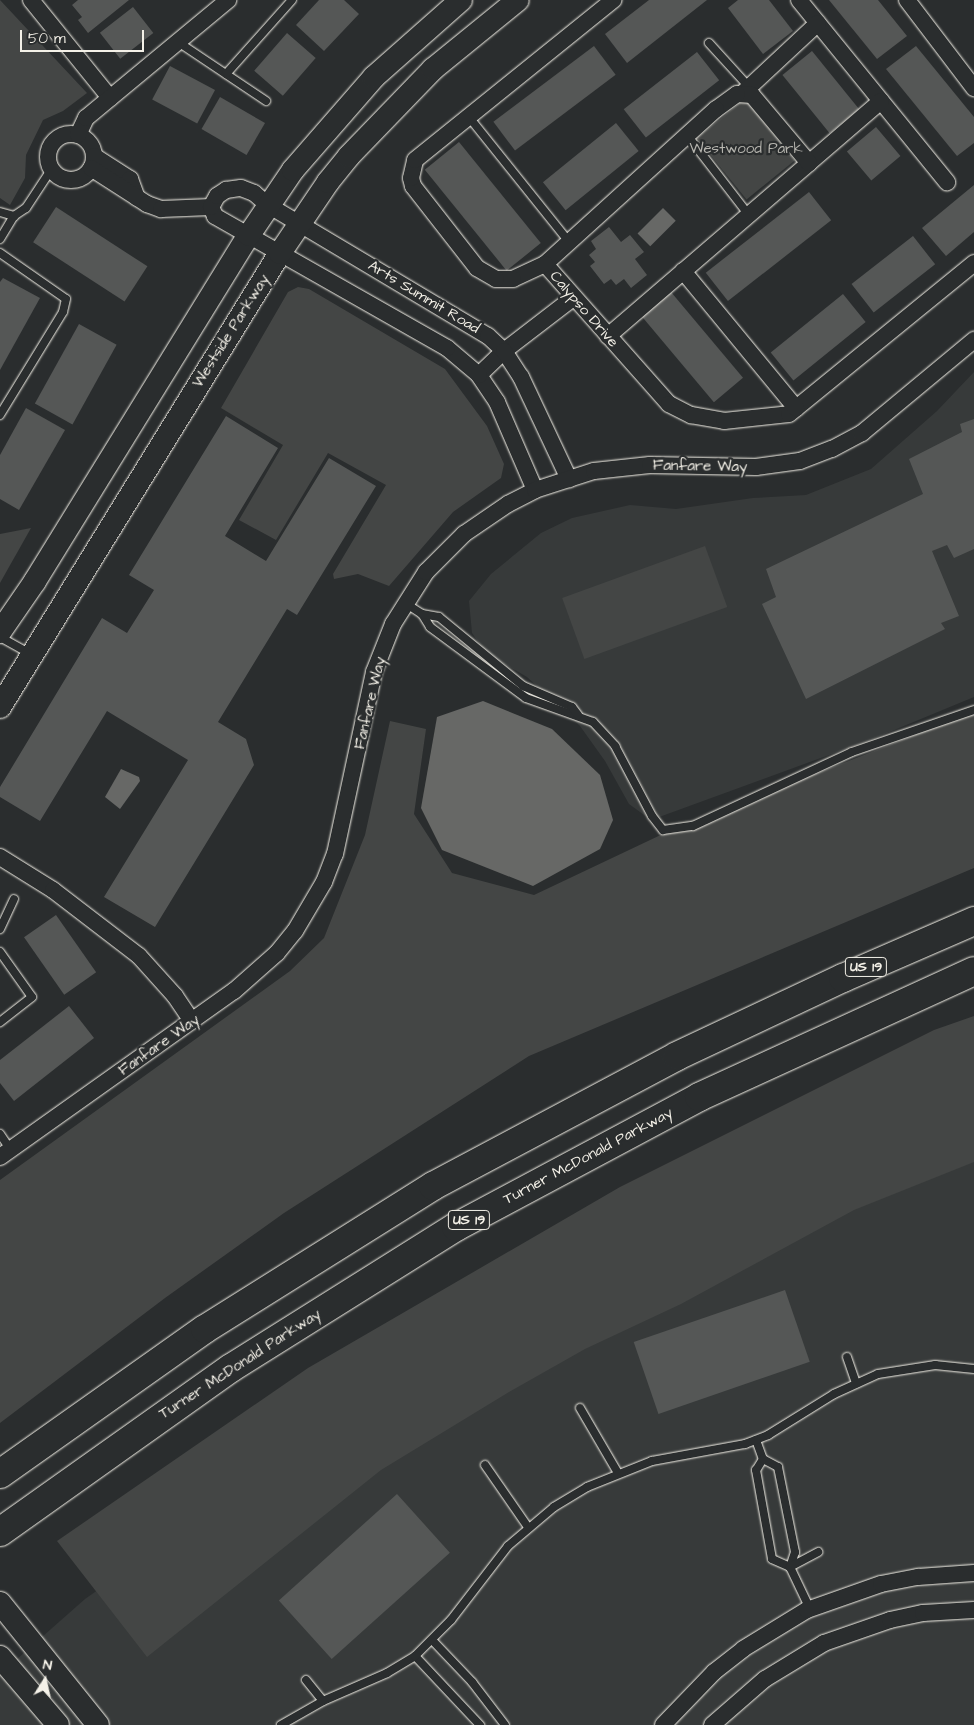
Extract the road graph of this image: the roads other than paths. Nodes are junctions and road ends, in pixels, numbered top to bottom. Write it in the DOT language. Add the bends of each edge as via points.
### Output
graph roads {
  1 [pos="31,0"];
  2 [pos="228,0"];
  3 [pos="292,0"];
  4 [pos="462,0"];
  5 [pos="518,0"];
  6 [pos="613,0"];
  7 [pos="799,0"];
  8 [pos="907,0"];
  9 [pos="818,23"];
  10 [pos="178,42"];
  11 [pos="709,43"];
  12 [pos="226,74"];
  13 [pos="974,88"];
  14 [pos="746,89"];
  15 [pos="110,98"];
  16 [pos="266,101"];
  17 [pos="881,101"];
  18 [pos="469,117"];
  19 [pos="78,135"];
  20 [pos="687,135"];
  21 [pos="93,162"];
  22 [pos="809,162"];
  23 [pos="51,170"];
  24 [pos="946,182"];
  25 [pos="268,205"];
  26 [pos="211,206"];
  27 [pos="0,212"];
  28 [pos="748,214"];
  29 [pos="14,216"];
  30 [pos="300,224"];
  31 [pos="248,235"];
  32 [pos="0,239"];
  33 [pos="569,242"];
  34 [pos="0,253"];
  35 [pos="280,253"];
  36 [pos="974,263"];
  37 [pos="545,264"];
  38 [pos="683,271"];
  39 [pos="574,297"];
  40 [pos="608,336"];
  41 [pos="974,340"];
  42 [pos="504,351"];
  43 [pos="479,375"];
  44 [pos="796,408"];
  45 [pos="0,415"];
  46 [pos="569,479"];
  47 [pos="534,490"];
  48 [pos="404,603"];
  49 [pos="422,614"];
  50 [pos="0,632"];
  51 [pos="0,637"];
  52 [pos="32,655"];
  53 [pos="0,707"];
  54 [pos="974,710"];
  55 [pos="578,715"];
  56 [pos="0,857"];
  57 [pos="14,899"];
  58 [pos="974,921"];
  59 [pos="0,929"];
  60 [pos="0,952"];
  61 [pos="974,971"];
  62 [pos="192,1021"];
  63 [pos="0,1022"];
  64 [pos="0,1134"];
  65 [pos="5,1153"];
  66 [pos="847,1357"];
  67 [pos="974,1369"];
  68 [pos="856,1383"];
  69 [pos="580,1408"];
  70 [pos="756,1440"];
  71 [pos="763,1459"];
  72 [pos="486,1465"];
  73 [pos="618,1473"];
  74 [pos="0,1474"];
  75 [pos="528,1528"];
  76 [pos="0,1532"];
  77 [pos="818,1552"];
  78 [pos="790,1567"];
  79 [pos="974,1573"];
  80 [pos="0,1602"];
  81 [pos="810,1609"];
  82 [pos="974,1610"];
  83 [pos="433,1641"];
  84 [pos="415,1656"];
  85 [pos="0,1657"];
  86 [pos="306,1680"];
  87 [pos="322,1701"];
  88 [pos="58,1725"];
  89 [pos="98,1725"];
  90 [pos="281,1725"];
  91 [pos="480,1725"];
  92 [pos="505,1725"];
  93 [pos="663,1725"];
  94 [pos="712,1725"];
  1 -- 15 [label="street"];
  2 -- 10 [label="street"];
  3 -- 12 [label="lane"];
  4 -- 25 [label="main road" via="392,59 364,88 312,146"];
  5 -- 30 [label="main road, Westside Parkway" via="433,69 390,112 349,156"];
  6 -- 18 [label="street, Calypso Drive"];
  7 -- 9 [label="street"];
  8 -- 13 [label="street"];
  9 -- 14 [label="street"];
  9 -- 17 [label="street"];
  10 -- 12 [label="lane"];
  10 -- 15 [label="street"];
  11 -- 14 [label="lane"];
  12 -- 16 [label="lane"];
  14 -- 20 [label="street" via="716,109"];
  14 -- 22 [label="street"];
  15 -- 19 [label="street" via="86,118"];
  17 -- 22 [label="street"];
  17 -- 24 [label="street"];
  18 -- 33 [label="lane"];
  18 -- 37 [label="street, Calypso Drive" via="415,160 411,178 413,186 465,255 489,276 513,279"];
  19 -- 21 [label="street" via="90,144"];
  19 -- 23 [label="street" via="63,135 51,144 47,160"];
  20 -- 28 [label="lane"];
  20 -- 33 [label="street"];
  21 -- 23 [label="street" via="75,180 60,178"];
  21 -- 26 [label="street" via="137,198 161,210"];
  22 -- 28 [label="street"];
  23 -- 29 [label="lane" via="26,208"];
  25 -- 26 [label="street" via="254,193 241,188 226,190"];
  25 -- 30 [label="street, Arts Summit Road"];
  25 -- 31 [label="main road"];
  26 -- 31 [label="street" via="215,216"];
  27 -- 29 [label="lane"];
  28 -- 38 [label="street"];
  29 -- 32 [label="lane"];
  30 -- 35 [label="main road, Westside Parkway"];
  30 -- 42 [label="street, Arts Summit Road" via="472,325"];
  31 -- 35 [label="street"];
  31 -- 50 [label="main road"];
  33 -- 37 [label="street"];
  34 -- 45 [label="lane" via="66,299 62,312"];
  35 -- 43 [label="street" via="447,348"];
  35 -- 52 [label="main road, Westside Parkway"];
  36 -- 44 [label="street, Calypso Drive"];
  37 -- 39 [label="street, Calypso Drive"];
  38 -- 40 [label="street"];
  38 -- 44 [label="street"];
  39 -- 40 [label="street, Calypso Drive"];
  39 -- 42 [label="street"];
  40 -- 44 [label="street, Calypso Drive" via="654,390 669,404 691,415 724,421 789,414"];
  41 -- 46 [label="street, Fanfare Way" via="862,433 800,461 756,467 621,467"];
  42 -- 43 [label="street"];
  42 -- 46 [label="street, Arts Summit Road"];
  43 -- 47 [label="street" via="497,402"];
  46 -- 47 [label="street, Fanfare Way"];
  47 -- 48 [label="street, Fanfare Way" via="464,534 426,572"];
  48 -- 49 [label="lane"];
  48 -- 62 [label="street, Fanfare Way" via="374,672 340,835 324,882 311,907 277,953 257,973"];
  49 -- 55 [label="lane" via="438,617 523,686 572,707"];
  49 -- 55 [label="lane" via="430,627 526,698 548,708"];
  51 -- 52 [label="lane"];
  52 -- 53 [label="main road, Westside Parkway"];
  54 -- 55 [label="lane" via="852,752 693,826 663,830 652,816 615,746 593,722"];
  56 -- 62 [label="street" via="53,890 139,956 175,996"];
  57 -- 59 [label="lane"];
  58 -- 74 [label="highway, US 19" via="677,1056 458,1172 205,1328"];
  60 -- 63 [label="lane" via="32,998"];
  61 -- 76 [label="highway, Turner McDonald Parkway / US 19" via="699,1097 456,1227 223,1374"];
  62 -- 65 [label="street, Fanfare Way"];
  64 -- 65 [label="lane"];
  66 -- 68 [label="lane"];
  67 -- 68 [label="lane" via="935,1365 907,1368"];
  68 -- 70 [label="lane"];
  69 -- 73 [label="lane"];
  70 -- 71 [label="lane"];
  70 -- 73 [label="lane" via="652,1460"];
  71 -- 78 [label="lane" via="778,1467 795,1552"];
  71 -- 78 [label="lane" via="756,1470 772,1559"];
  72 -- 75 [label="lane"];
  73 -- 75 [label="lane" via="587,1487"];
  75 -- 83 [label="lane" via="508,1546"];
  77 -- 78 [label="lane"];
  78 -- 81 [label="lane"];
  79 -- 81 [label="street" via="918,1577 881,1584"];
  80 -- 89 [label="main road"];
  81 -- 93 [label="street" via="743,1649 708,1678"];
  82 -- 94 [label="street" via="890,1620 824,1643 765,1678"];
  83 -- 84 [label="lane"];
  83 -- 92 [label="lane" via="472,1682"];
  84 -- 87 [label="lane"];
  84 -- 91 [label="lane"];
  85 -- 88 [label="main road"];
  86 -- 87 [label="lane"];
  87 -- 90 [label="lane"];
}
